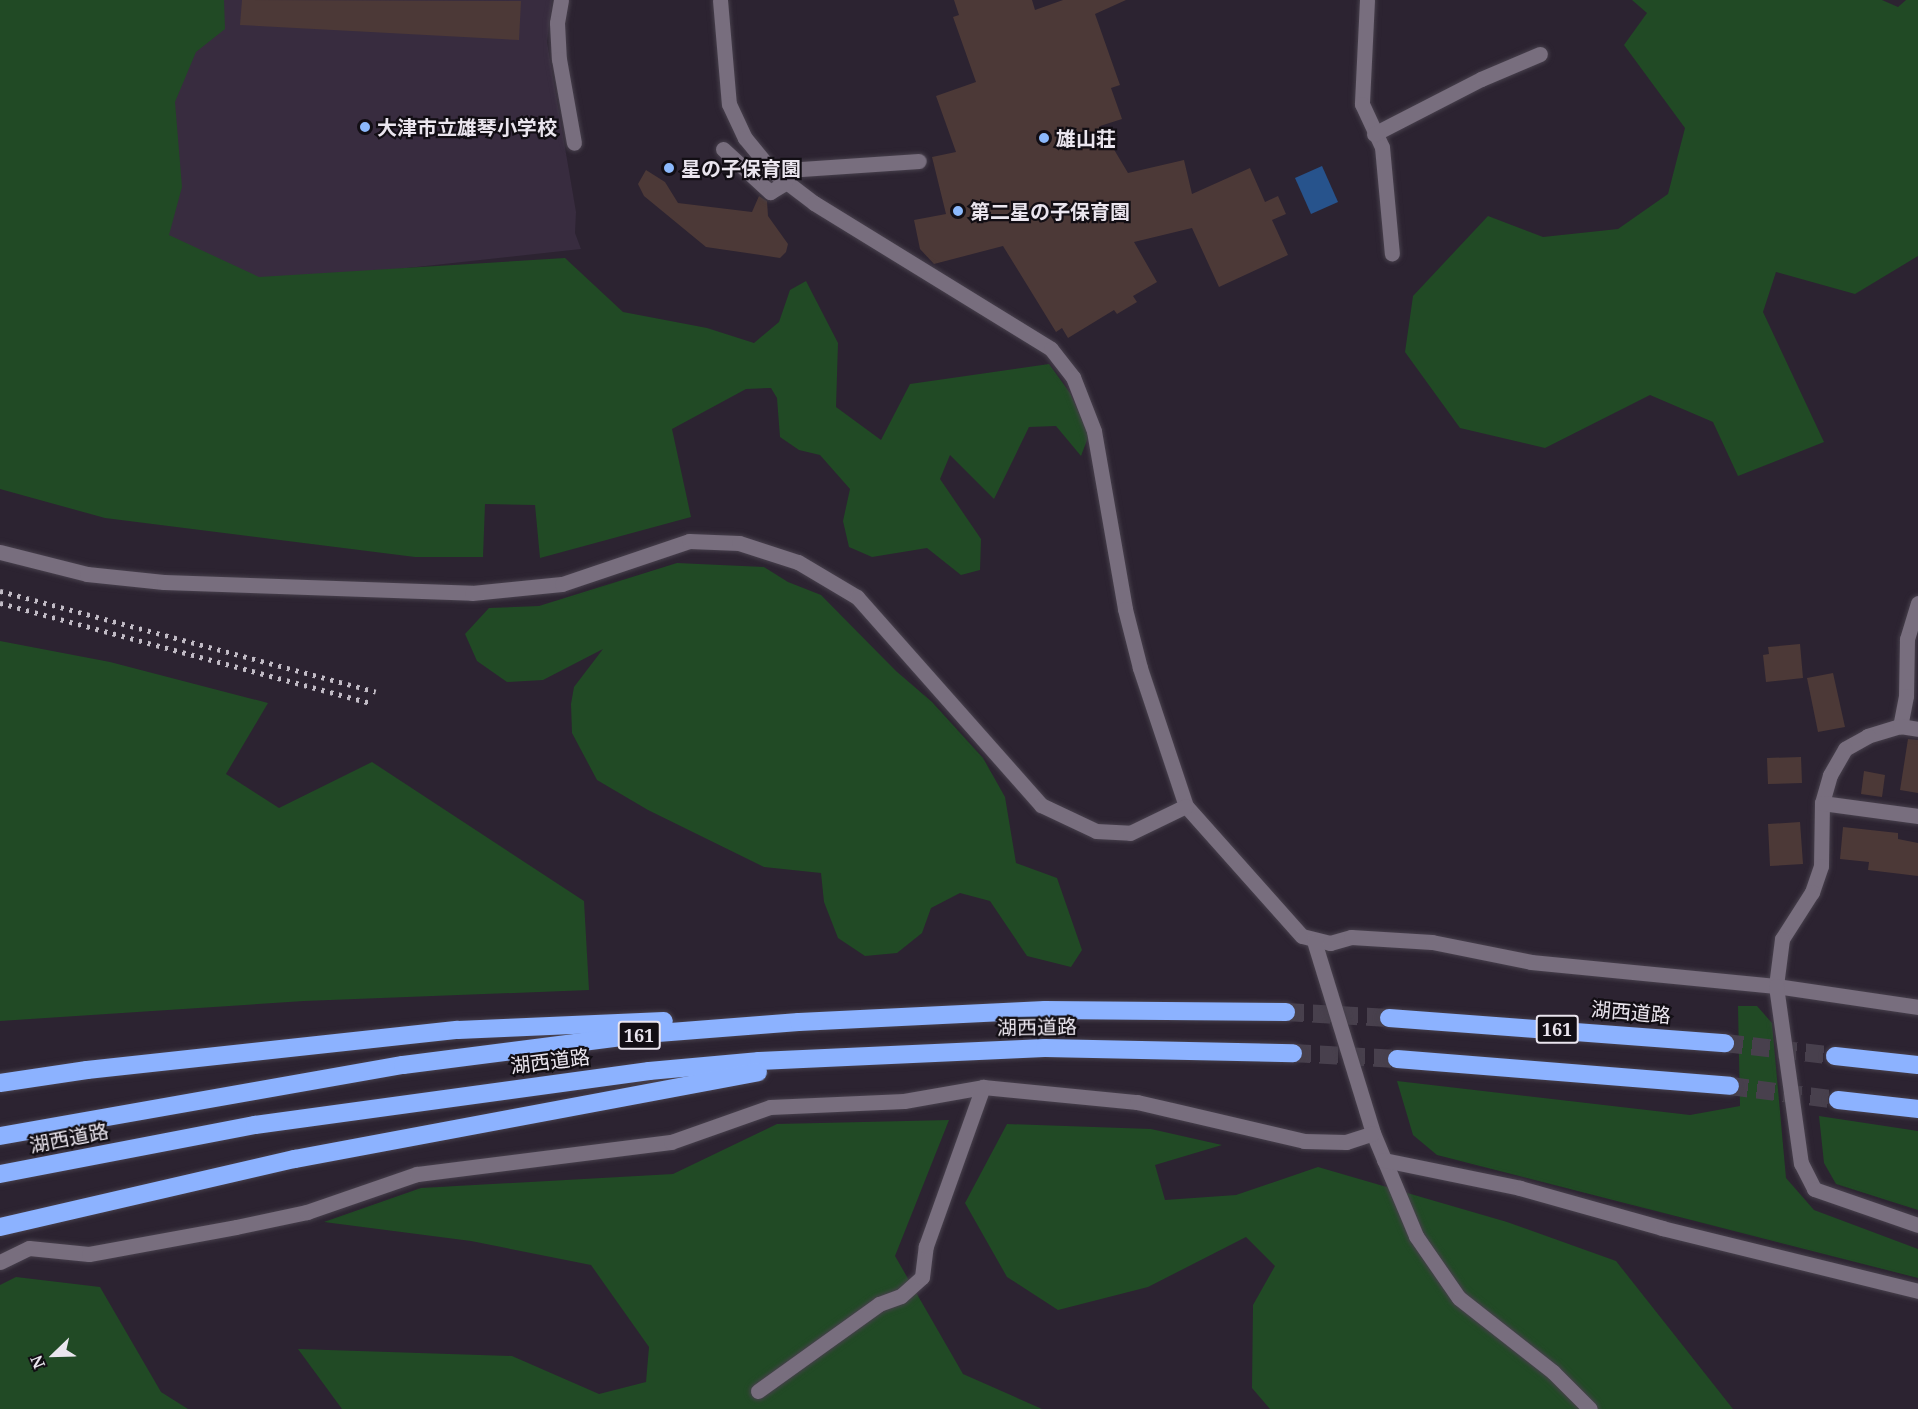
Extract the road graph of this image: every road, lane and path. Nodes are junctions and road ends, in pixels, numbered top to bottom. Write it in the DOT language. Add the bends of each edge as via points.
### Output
graph roads {
  1 [pos="561,0"];
  2 [pos="720,0"];
  3 [pos="1367,0"];
  4 [pos="1539,54"];
  5 [pos="1374,134"];
  6 [pos="574,143"];
  7 [pos="723,149"];
  8 [pos="919,161"];
  9 [pos="772,171"];
  10 [pos="785,183"];
  11 [pos="1392,254"];
  12 [pos="0,552"];
  13 [pos="1918,603"];
  14 [pos="1900,726"];
  15 [pos="1918,729"];
  16 [pos="1822,803"];
  17 [pos="1186,806"];
  18 [pos="1918,816"];
  19 [pos="1314,941"];
  20 [pos="1776,986"];
  21 [pos="1918,1007"];
  22 [pos="1286,1012"];
  23 [pos="1389,1017"];
  24 [pos="799,1022"];
  25 [pos="1725,1043"];
  26 [pos="1293,1053"];
  27 [pos="878,1055"];
  28 [pos="1834,1056"];
  29 [pos="1397,1059"];
  30 [pos="1918,1065"];
  31 [pos="0,1083"];
  32 [pos="1730,1086"];
  33 [pos="983,1087"];
  34 [pos="1838,1100"];
  35 [pos="1918,1109"];
  36 [pos="1372,1133"];
  37 [pos="0,1136"];
  38 [pos="1384,1160"];
  39 [pos="0,1174"];
  40 [pos="1918,1225"];
  41 [pos="0,1227"];
  42 [pos="0,1262"];
  43 [pos="1918,1291"];
  44 [pos="758,1390"];
  45 [pos="1590,1409"];
  1 -- 6 [label="street" via="557,23 560,59"];
  2 -- 9 [label="street" via="729,104 745,138"];
  3 -- 5 [label="street" via="1362,104"];
  4 -- 5 [label="street"];
  5 -- 11 [label="street" via="1382,147"];
  7 -- 10 [label="street" via="770,192"];
  8 -- 9 [label="street"];
  9 -- 10 [label="street"];
  10 -- 17 [label="street" via="1051,349 1073,377 1094,431 1125,609 1140,668"];
  12 -- 17 [label="street" via="87,574 164,582 472,593 515,592 562,584 689,541 739,543 798,562 857,597 1041,805 1096,831 1130,833"];
  13 -- 14 [label="street" via="1907,639 1906,696"];
  14 -- 15 [label="street"];
  14 -- 16 [label="street" via="1845,748 1830,775"];
  16 -- 18 [label="street"];
  16 -- 20 [label="street" via="1821,867 1812,892 1782,939"];
  17 -- 19 [label="street" via="1284,919"];
  19 -- 20 [label="street" via="1330,943 1351,937 1432,942 1531,962"];
  19 -- 36 [label="street"];
  20 -- 21 [label="street"];
  20 -- 40 [label="street" via="1801,1163 1814,1189"];
  22 -- 24 [label="highway, 湖西道路 / 161" via="1045,1010"];
  23 -- 25 [label="highway, 湖西道路 / 161"];
  24 -- 31 [label="highway" via="698,1020 458,1030"];
  24 -- 37 [label="highway, 湖西道路 / 161" via="645,1034 403,1065"];
  26 -- 27 [label="highway, 湖西道路 / 161" via="1045,1048"];
  27 -- 39 [label="highway, 湖西道路 / 161" via="660,1070 489,1091 255,1125"];
  27 -- 41 [label="highway" via="735,1075 296,1159"];
  28 -- 30 [label="highway"];
  29 -- 32 [label="highway, 161"];
  33 -- 36 [label="street" via="1137,1102 1304,1142 1346,1142"];
  33 -- 42 [label="street" via="904,1101 770,1107 671,1142 417,1174 307,1212 236,1227 89,1254 29,1248"];
  33 -- 44 [label="street" via="926,1246 922,1278 901,1296 879,1304"];
  34 -- 35 [label="highway"];
  36 -- 38 [label="street"];
  38 -- 43 [label="street" via="1520,1188 1662,1228"];
  38 -- 45 [label="street" via="1416,1236 1459,1298 1553,1372"];
}
